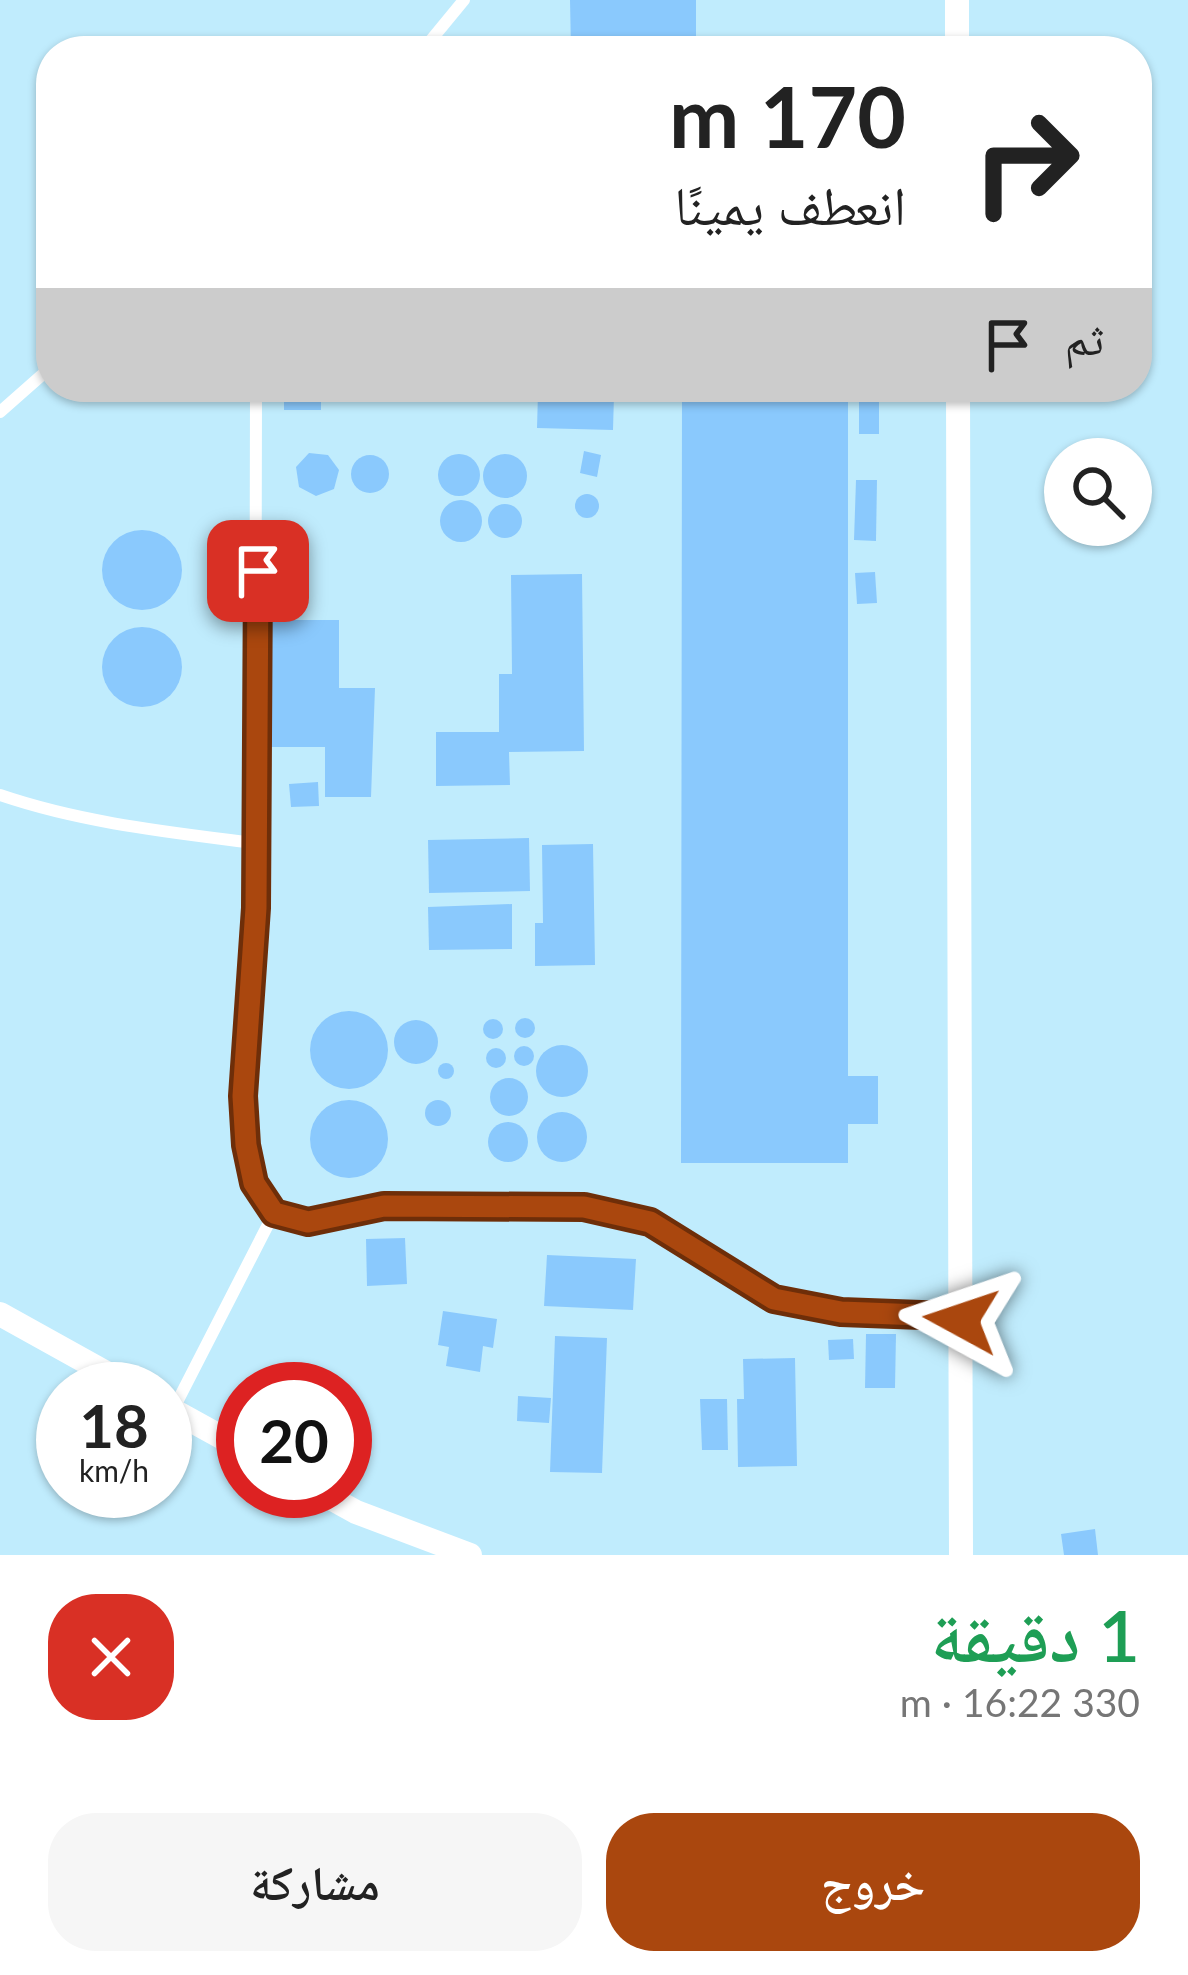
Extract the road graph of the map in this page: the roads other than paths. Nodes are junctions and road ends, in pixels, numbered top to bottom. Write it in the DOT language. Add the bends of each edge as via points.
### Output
graph roads {
  1 [pos="464,0"];
  2 [pos="957,0"];
  3 [pos="434,36"];
  4 [pos="957,36"];
  5 [pos="36,380"];
  6 [pos="256,402"];
  7 [pos="958,402"];
  8 [pos="0,412"];
  9 [pos="0,795"];
  10 [pos="254,843"];
  11 [pos="274,1213"];
  12 [pos="0,1314"];
  13 [pos="961,1320"];
  14 [pos="86,1362"];
  15 [pos="192,1365"];
  16 [pos="372,1518"];
  17 [pos="470,1555"];
  18 [pos="961,1555"];
  1 -- 3 [label="lane"];
  2 -- 4 [label="street"];
  5 -- 8 [label="lane"];
  6 -- 10 [label="lane"];
  7 -- 13 [label="street"];
  9 -- 10 [label="lane" via="127,826"];
  10 -- 11 [label="lane" via="243,1096 254,1183"];
  11 -- 13 [label="lane" via="308,1222 384,1206 584,1207 650,1222 774,1299"];
  11 -- 15 [label="lane"];
  12 -- 14 [label="street"];
  13 -- 18 [label="street"];
  16 -- 17 [label="street"];
}
